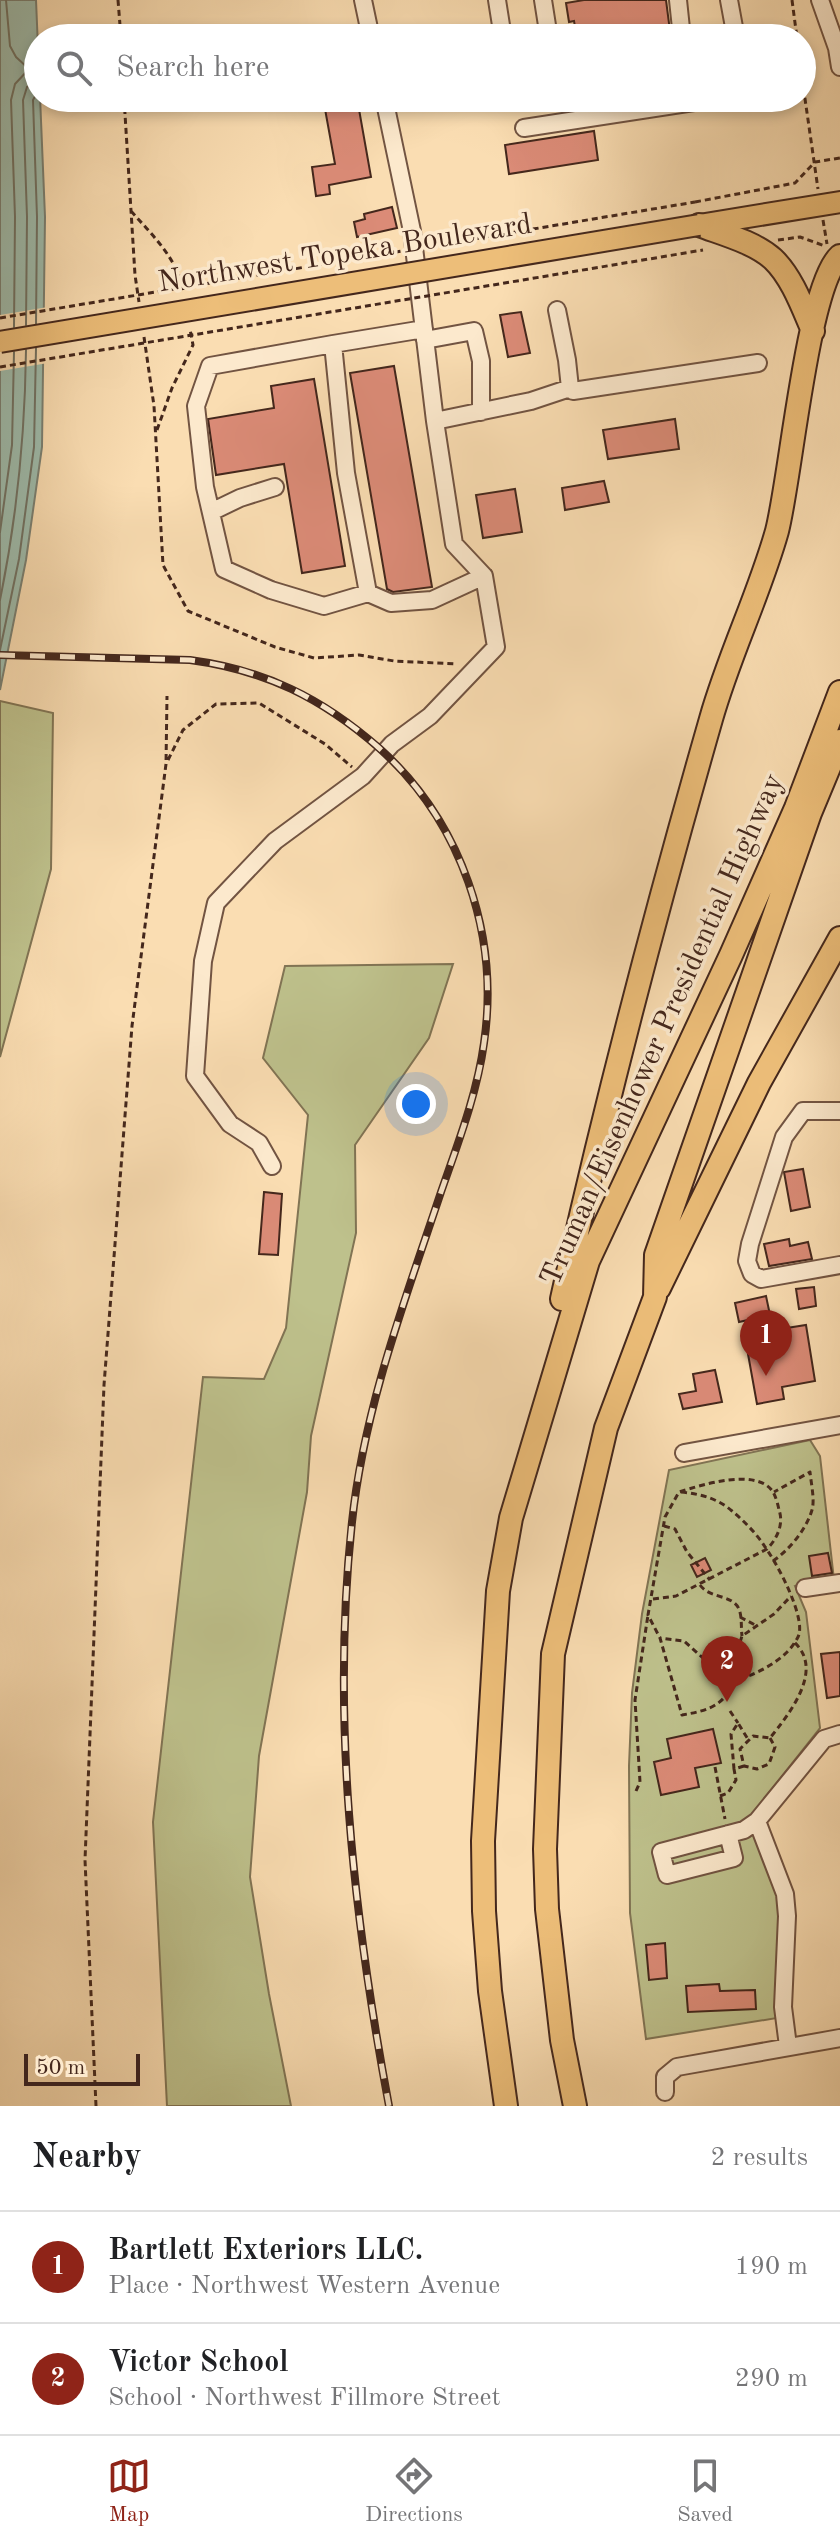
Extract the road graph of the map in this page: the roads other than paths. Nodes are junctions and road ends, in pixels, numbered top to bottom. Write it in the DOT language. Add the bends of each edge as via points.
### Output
graph roads {
  1 [pos="363,0"];
  2 [pos="497,0"];
  3 [pos="543,0"];
  4 [pos="678,0"];
  5 [pos="729,0"];
  6 [pos="820,0"];
  7 [pos="368,24"];
  8 [pos="501,24"];
  9 [pos="547,24"];
  10 [pos="681,24"];
  11 [pos="733,24"];
  12 [pos="840,67"];
  13 [pos="387,112"];
  14 [pos="629,112"];
  15 [pos="524,128"];
  16 [pos="830,204"];
  17 [pos="699,225"];
  18 [pos="834,252"];
  19 [pos="557,310"];
  20 [pos="813,331"];
  21 [pos="424,335"];
  22 [pos="0,342"];
  23 [pos="333,344"];
  24 [pos="758,363"];
  25 [pos="570,388"];
  26 [pos="481,412"];
  27 [pos="435,421"];
  28 [pos="275,487"];
  29 [pos="211,512"];
  30 [pos="484,576"];
  31 [pos="368,593"];
  32 [pos="840,692"];
  33 [pos="840,741"];
  34 [pos="803,810"];
  35 [pos="840,938"];
  36 [pos="840,1111"];
  37 [pos="272,1166"];
  38 [pos="840,1265"];
  39 [pos="655,1297"];
  40 [pos="840,1425"];
  41 [pos="529,1453"];
  42 [pos="684,1453"];
  43 [pos="840,1583"];
  44 [pos="798,1592"];
  45 [pos="832,1736"];
  46 [pos="757,1821"];
  47 [pos="728,1834"];
  48 [pos="840,2038"];
  49 [pos="788,2046"];
  50 [pos="665,2092"];
  51 [pos="506,2106"];
  52 [pos="575,2106"];
  1 -- 7 [label="street"];
  2 -- 8 [label="street"];
  3 -- 9 [label="street"];
  4 -- 10 [label="street"];
  5 -- 11 [label="street"];
  6 -- 12 [label="street"];
  13 -- 21 [label="street" via="412,231"];
  14 -- 15 [label="street"];
  16 -- 17 [label="main road, Northwest Topeka Boulevard"];
  17 -- 20 [label="highway" via="774,259"];
  17 -- 22 [label="main road, Northwest Topeka Boulevard, bridge"];
  18 -- 20 [label="highway"];
  19 -- 25 [label="street"];
  20 -- 41 [label="highway" via="777,530 712,716 595,1152"];
  21 -- 23 [label="street"];
  21 -- 26 [label="street" via="474,331 481,361"];
  21 -- 27 [label="street"];
  23 -- 29 [label="street" via="210,366 196,406"];
  23 -- 31 [label="street" via="346,473"];
  24 -- 25 [label="street"];
  25 -- 26 [label="street"];
  26 -- 27 [label="street"];
  27 -- 30 [label="street" via="454,544"];
  28 -- 29 [label="street"];
  29 -- 31 [label="street" via="224,569 324,606"];
  30 -- 31 [label="street" via="432,600 391,603"];
  30 -- 37 [label="street" via="496,647 430,716 392,744 363,776 275,841 216,903 203,961 195,1076 230,1124 259,1143"];
  32 -- 34 [label="highway, Truman/Eisenhower Presidential Highway"];
  33 -- 34 [label="highway, Truman/Eisenhower Presidential Highway"];
  34 -- 39 [label="highway, Truman/Eisenhower Presidential Highway" via="656,1255"];
  34 -- 41 [label="highway, Truman/Eisenhower Presidential Highway" via="588,1261"];
  35 -- 39 [label="highway" via="759,1083"];
  36 -- 38 [label="street" via="803,1111 784,1137 748,1265 761,1279"];
  39 -- 52 [label="highway, Truman/Eisenhower Presidential Highway" via="606,1428 553,1654 547,1909"];
  40 -- 42 [label="street"];
  41 -- 51 [label="highway, Truman/Eisenhower Presidential Highway" via="498,1591 483,1841 490,1991"];
  43 -- 44 [label="street"];
  45 -- 46 [label="street"];
  46 -- 47 [label="street"];
  46 -- 49 [label="street" via="785,1894 783,2007"];
  48 -- 49 [label="street"];
  49 -- 50 [label="street" via="677,2067 665,2077"];
}
